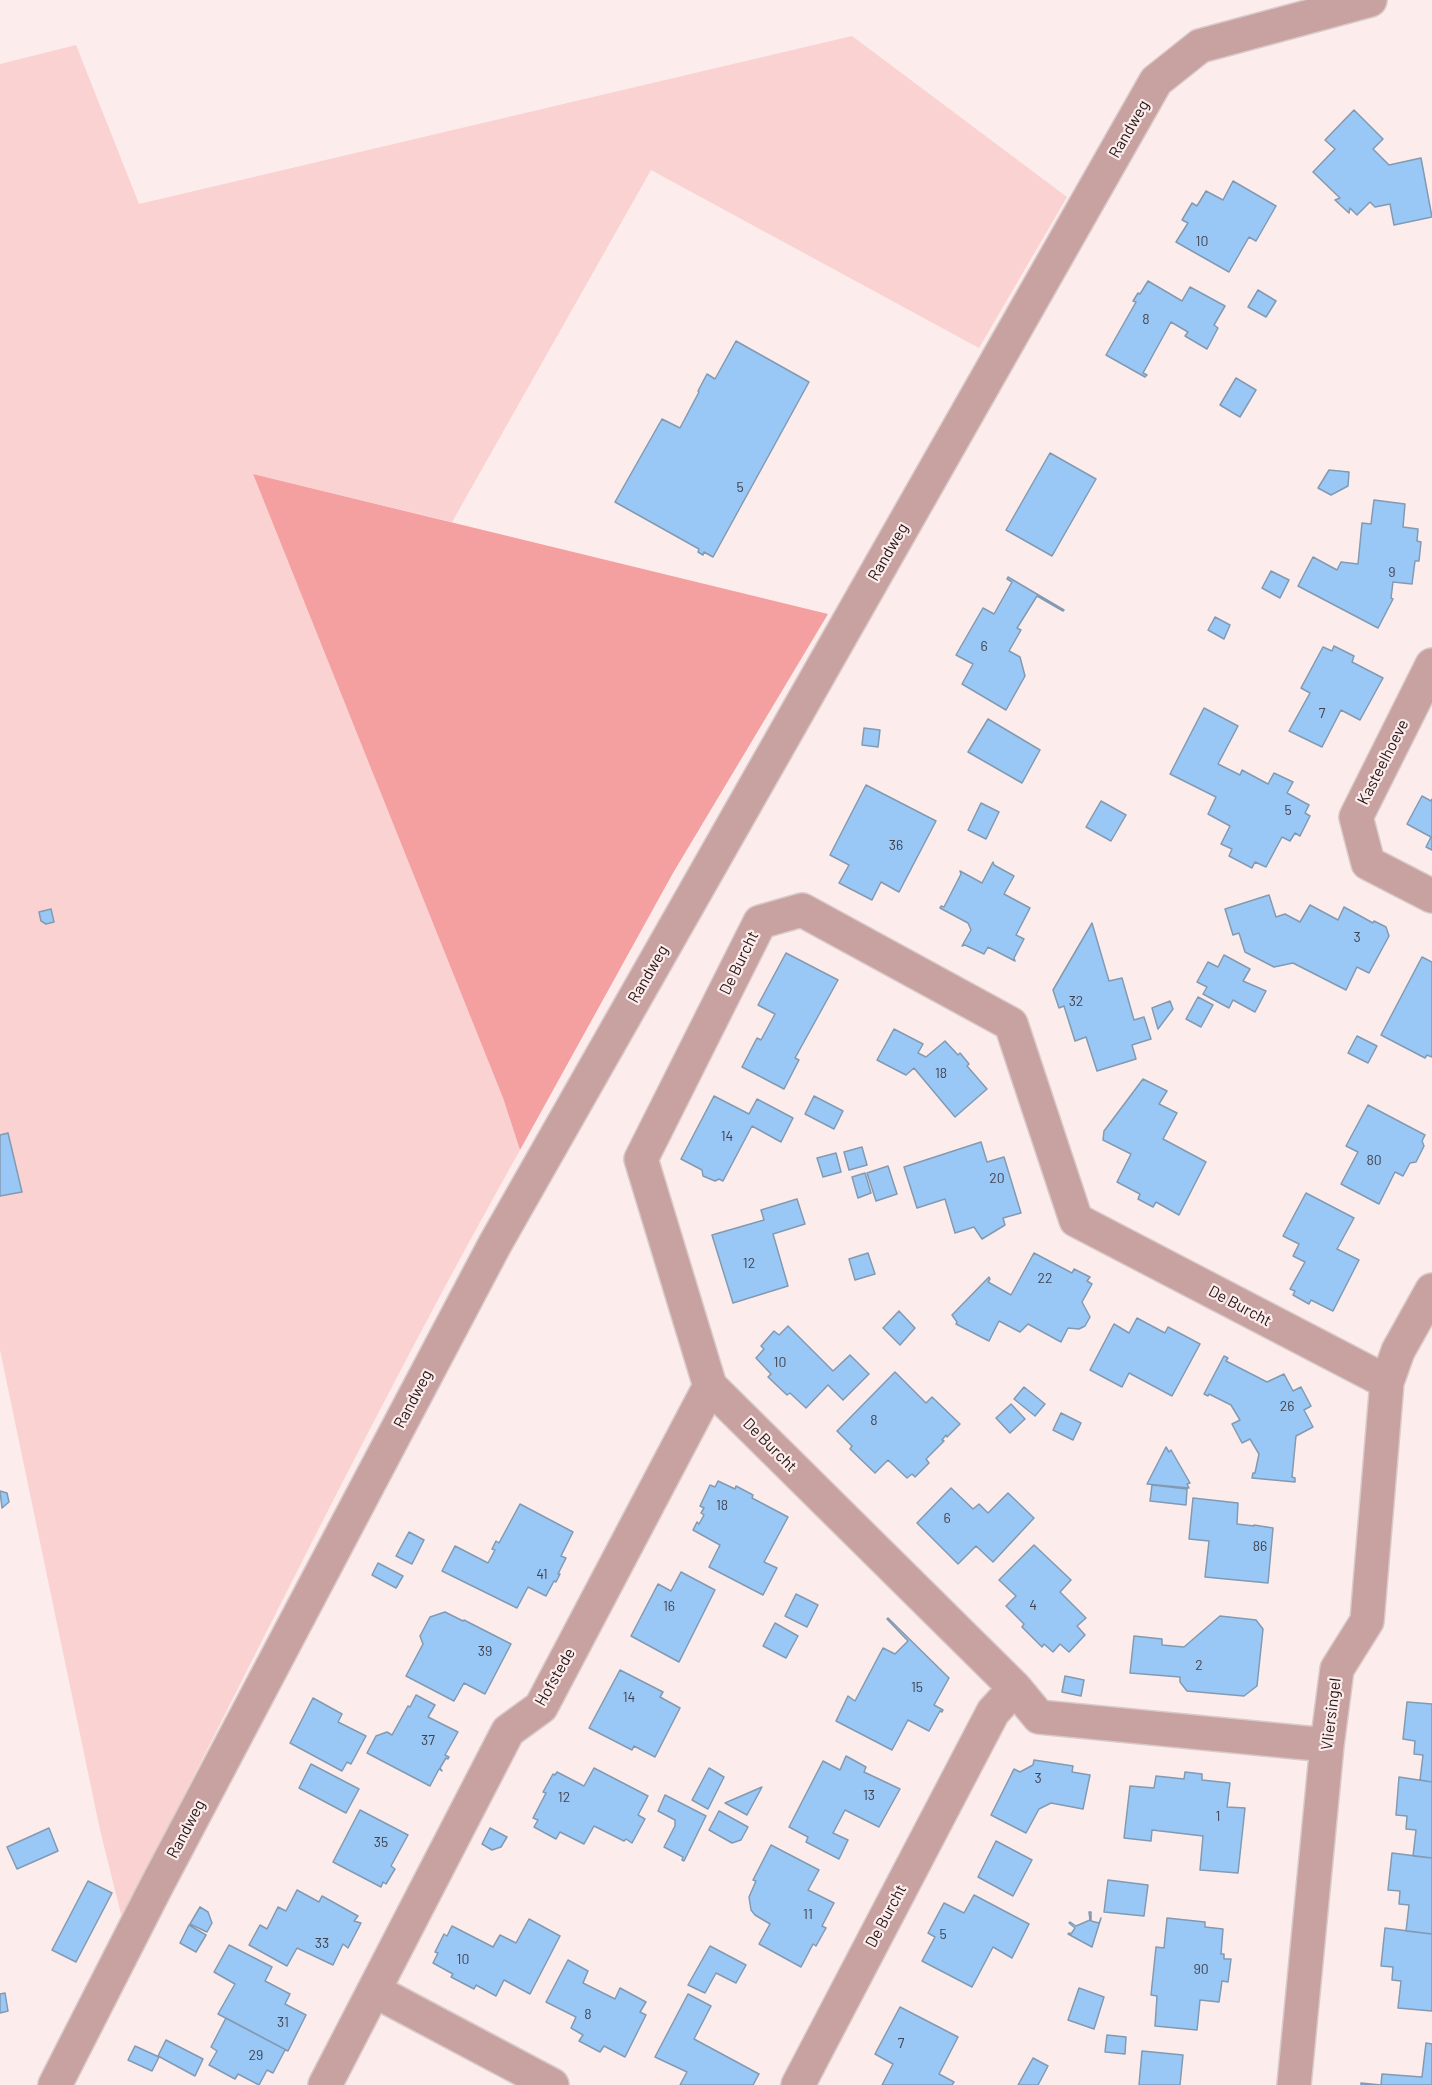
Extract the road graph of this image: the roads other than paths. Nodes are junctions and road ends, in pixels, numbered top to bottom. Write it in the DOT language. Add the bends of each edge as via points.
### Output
graph roads {
  1 [pos="1370,0"];
  2 [pos="1432,665"];
  3 [pos="1432,896"];
  4 [pos="1432,1290"];
  5 [pos="1387,1382"];
  6 [pos="710,1386"];
  7 [pos="1015,1688"];
  8 [pos="1327,1745"];
  9 [pos="375,1990"];
  10 [pos="545,2084"];
  11 [pos="55,2085"];
  12 [pos="325,2085"];
  13 [pos="798,2085"];
  14 [pos="1294,2085"];
  1 -- 11 [label="street, Randweg" via="1200,46 1156,81 495,1244"];
  2 -- 3 [label="street, Kasteelhoeve" via="1356,817 1368,863"];
  4 -- 5 [label="street, Vliersingel" via="1398,1351"];
  5 -- 6 [label="street, De Burcht" via="1076,1220 1011,1024 802,910 760,922 641,1159"];
  5 -- 8 [label="street, Vliersingel" via="1367,1621 1337,1669"];
  6 -- 7 [label="street, De Burcht"];
  6 -- 9 [label="street, Hofstede" via="541,1707 508,1731"];
  7 -- 8 [label="street, De Burcht" via="1039,1717"];
  7 -- 13 [label="street, De Burcht" via="993,1712"];
  8 -- 14 [label="street, Vliersingel"];
  9 -- 10 [label="street"];
  9 -- 12 [label="street, Hofstede"];
}
